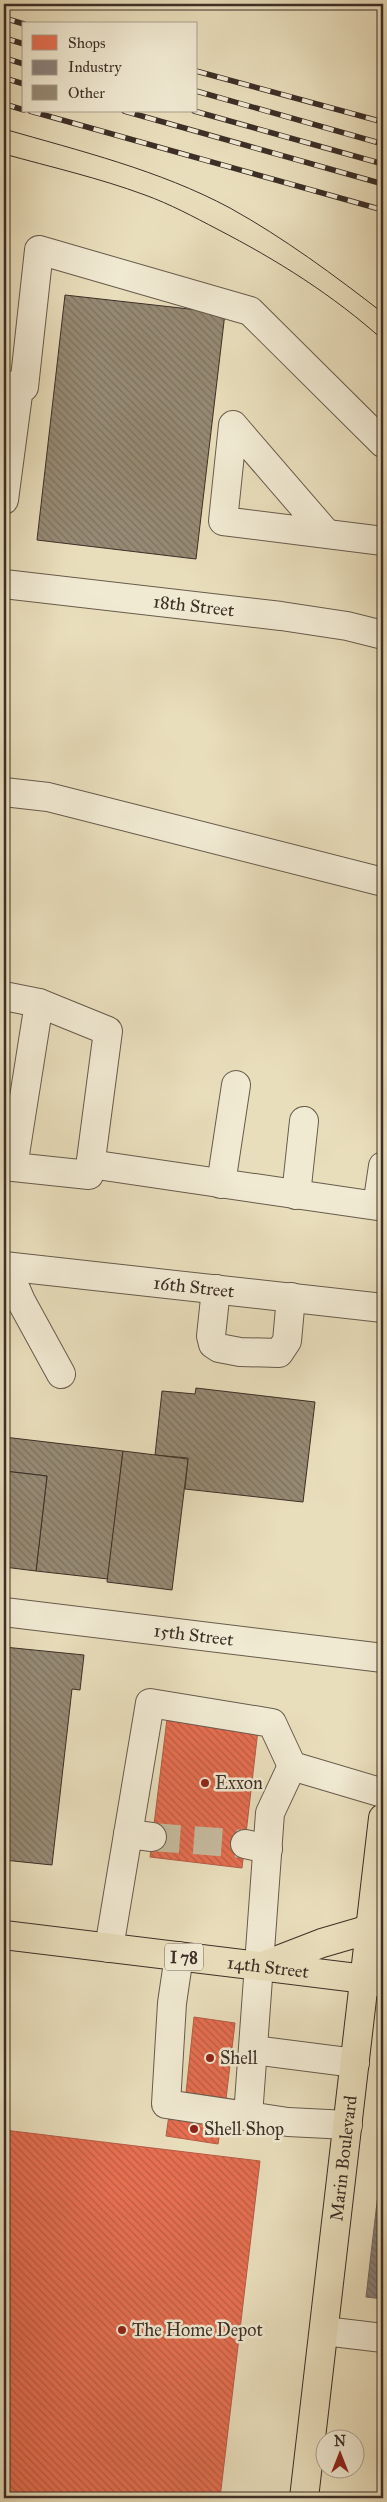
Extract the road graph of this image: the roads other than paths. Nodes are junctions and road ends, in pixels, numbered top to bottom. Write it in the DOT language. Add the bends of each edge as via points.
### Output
graph roads {
  1 [pos="11,386"];
  2 [pos="383,443"];
  3 [pos="4,500"];
  4 [pos="327,534"];
  5 [pos="383,541"];
  6 [pos="4,584"];
  7 [pos="383,634"];
  8 [pos="4,792"];
  9 [pos="383,882"];
  10 [pos="4,996"];
  11 [pos="39,1003"];
  12 [pos="236,1085"];
  13 [pos="304,1121"];
  14 [pos="90,1164"];
  15 [pos="8,1166"];
  16 [pos="383,1166"];
  17 [pos="221,1184"];
  18 [pos="296,1194"];
  19 [pos="5,1266"];
  20 [pos="216,1289"];
  21 [pos="291,1297"];
  22 [pos="383,1308"];
  23 [pos="60,1374"];
  24 [pos="4,1612"];
  25 [pos="383,1658"];
  26 [pos="292,1766"];
  27 [pos="383,1793"];
  28 [pos="383,1826"];
  29 [pos="377,1930"];
  30 [pos="4,1935"];
  31 [pos="109,1948"];
  32 [pos="179,1956"];
  33 [pos="261,1966"];
  34 [pos="374,1981"];
  35 [pos="253,2050"];
  36 [pos="355,2063"];
  37 [pos="248,2116"];
  38 [pos="348,2125"];
  39 [pos="324,2331"];
  40 [pos="383,2338"];
  41 [pos="304,2498"];
  1 -- 2 [label="street" via="24,388 39,250 250,311"];
  1 -- 3 [label="street"];
  4 -- 5 [label="street"];
  6 -- 7 [label="street, 18th Street" via="281,616"];
  8 -- 9 [label="street" via="48,797"];
  10 -- 11 [label="street"];
  11 -- 14 [label="street" via="108,1030"];
  11 -- 15 [label="street"];
  12 -- 17 [label="street"];
  13 -- 18 [label="street"];
  14 -- 15 [label="street" via="89,1175"];
  14 -- 17 [label="street"];
  16 -- 18 [label="street" via="377,1206"];
  17 -- 18 [label="street"];
  19 -- 20 [label="street, 16th Street"];
  19 -- 23 [label="street" via="20,1301"];
  20 -- 21 [label="street, 16th Street"];
  20 -- 21 [label="street" via="213,1344 240,1352 279,1353 287,1341"];
  21 -- 22 [label="street, 16th Street"];
  24 -- 25 [label="street, 15th Street"];
  26 -- 27 [label="street"];
  26 -- 31 [label="street" via="272,1723 150,1703 140,1835"];
  26 -- 33 [label="street" via="256,1846"];
  28 -- 29 [label="main road, Marin Boulevard"];
  29 -- 33 [label="main road" via="322,1943"];
  29 -- 34 [label="main road, Marin Boulevard"];
  30 -- 31 [label="main road, 14th Street / I 78"];
  31 -- 32 [label="main road, 14th Street / I 78"];
  32 -- 33 [label="main road, 14th Street / I 78"];
  32 -- 37 [label="street" via="166,2104"];
  33 -- 34 [label="main road, 14th Street / I 78"];
  33 -- 35 [label="street"];
  34 -- 36 [label="main road, Marin Boulevard"];
  35 -- 36 [label="street"];
  35 -- 37 [label="street"];
  36 -- 38 [label="main road, Marin Boulevard"];
  37 -- 38 [label="street"];
  38 -- 39 [label="main road, Marin Boulevard"];
  39 -- 40 [label="street"];
  39 -- 41 [label="main road, Marin Boulevard"];
}
